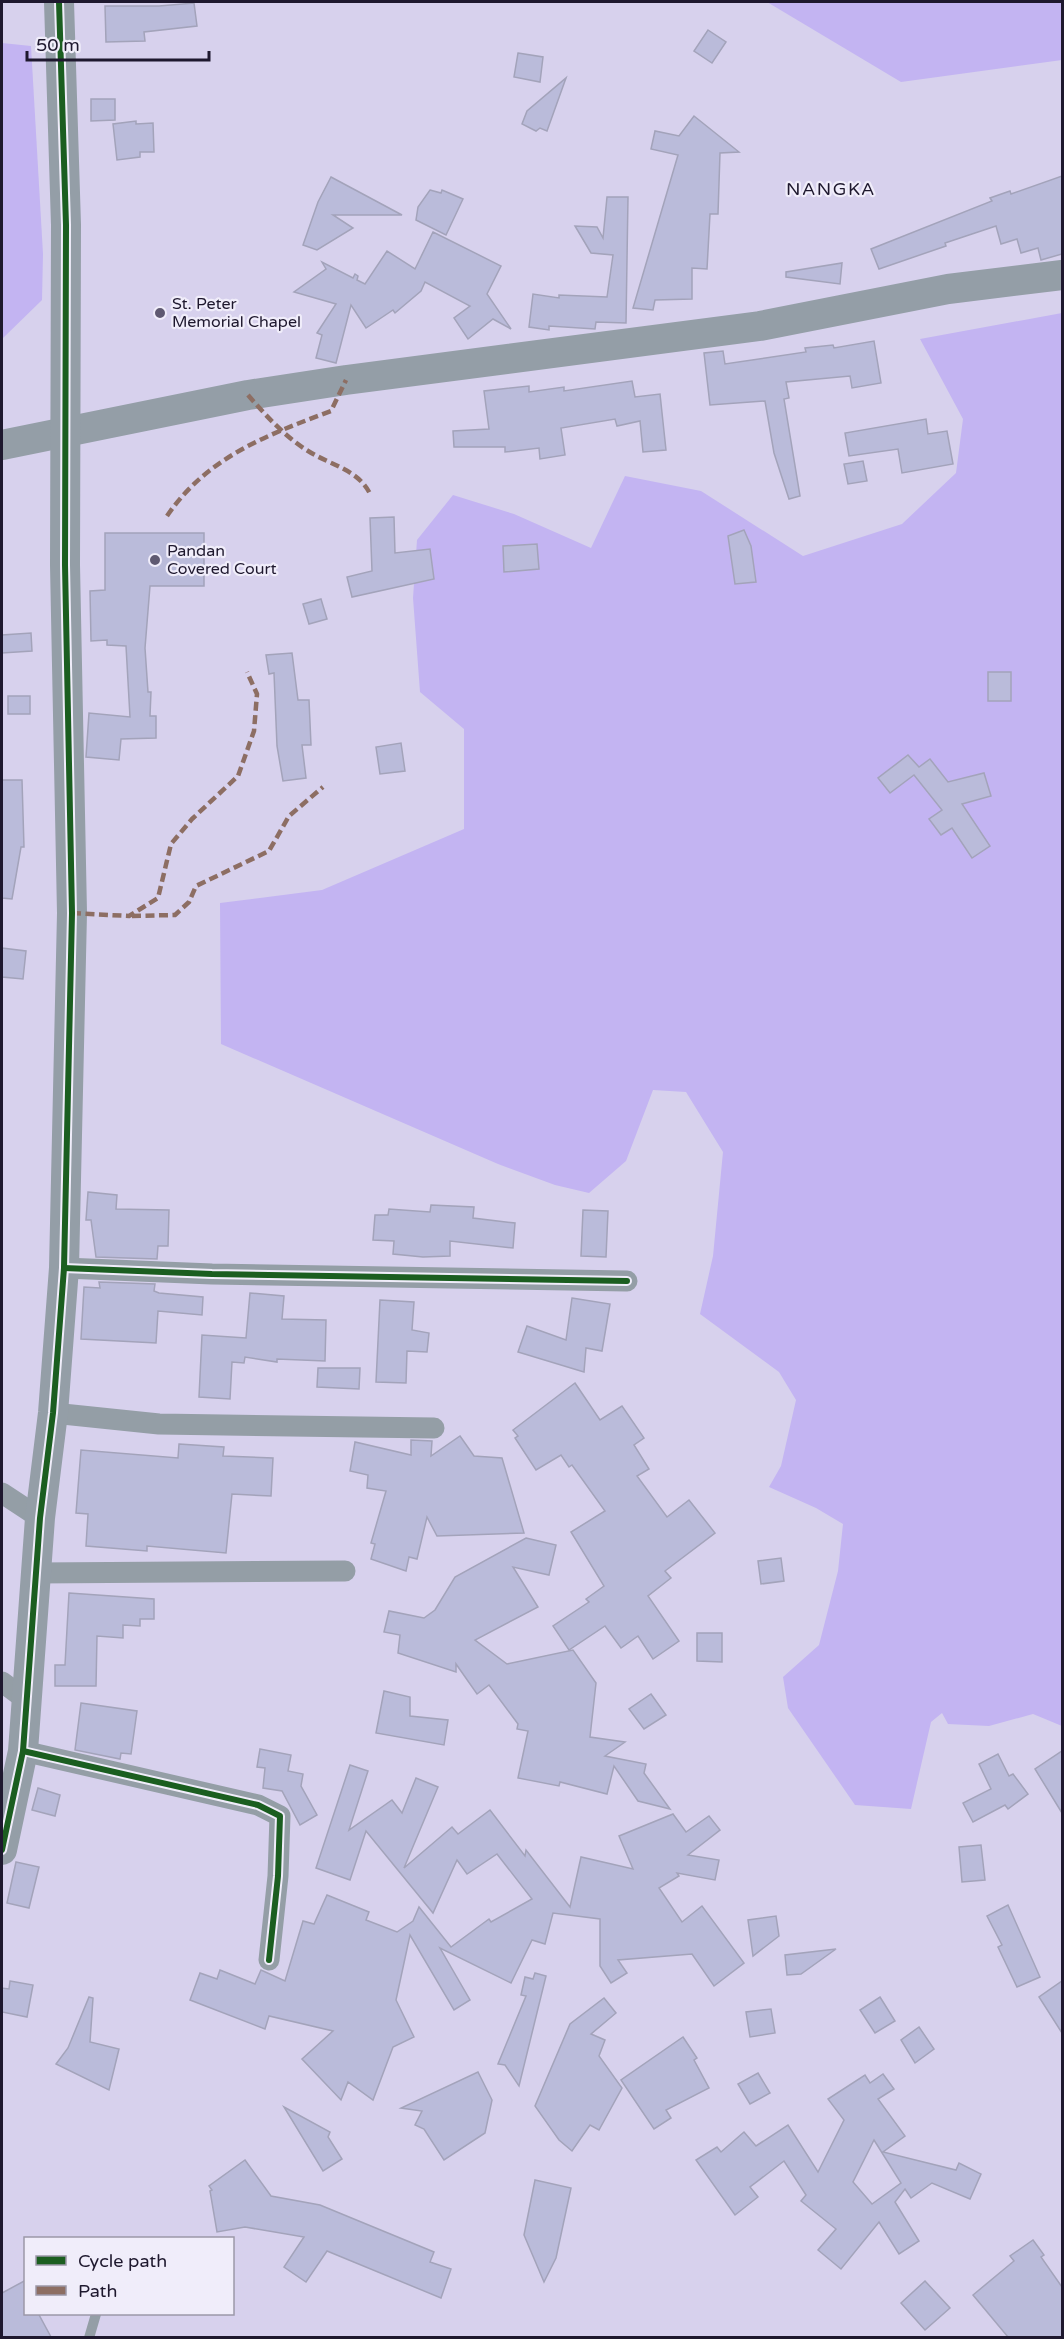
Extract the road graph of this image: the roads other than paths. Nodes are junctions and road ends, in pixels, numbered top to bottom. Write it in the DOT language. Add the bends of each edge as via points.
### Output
graph roads {
  1 [pos="59,2"];
  2 [pos="1062,275"];
  3 [pos="65,435"];
  4 [pos="2,445"];
  5 [pos="64,1268"];
  6 [pos="627,1281"];
  7 [pos="53,1413"];
  8 [pos="434,1428"];
  9 [pos="2,1493"];
  10 [pos="40,1518"];
  11 [pos="345,1571"];
  12 [pos="36,1573"];
  13 [pos="13,1690"];
  14 [pos="23,1751"];
  15 [pos="2,1848"];
  16 [pos="269,1960"];
  17 [pos="95,2315"];
  18 [pos="89,2337"];
  1 -- 3 [label="street" via="66,225"];
  2 -- 3 [label="street" via="948,289 760,326 248,395"];
  3 -- 4 [label="street"];
  3 -- 5 [label="street" via="72,913"];
  5 -- 6 [label="street"];
  5 -- 7 [label="street"];
  7 -- 8 [label="street" via="159,1424"];
  7 -- 10 [label="street"];
  9 -- 10 [label="street"];
  10 -- 12 [label="street"];
  11 -- 12 [label="street"];
  12 -- 13 [label="street"];
  13 -- 14 [label="street"];
  14 -- 15 [label="street"];
  14 -- 16 [label="street" via="258,1804 280,1816"];
  17 -- 18 [label="lane"];
}
